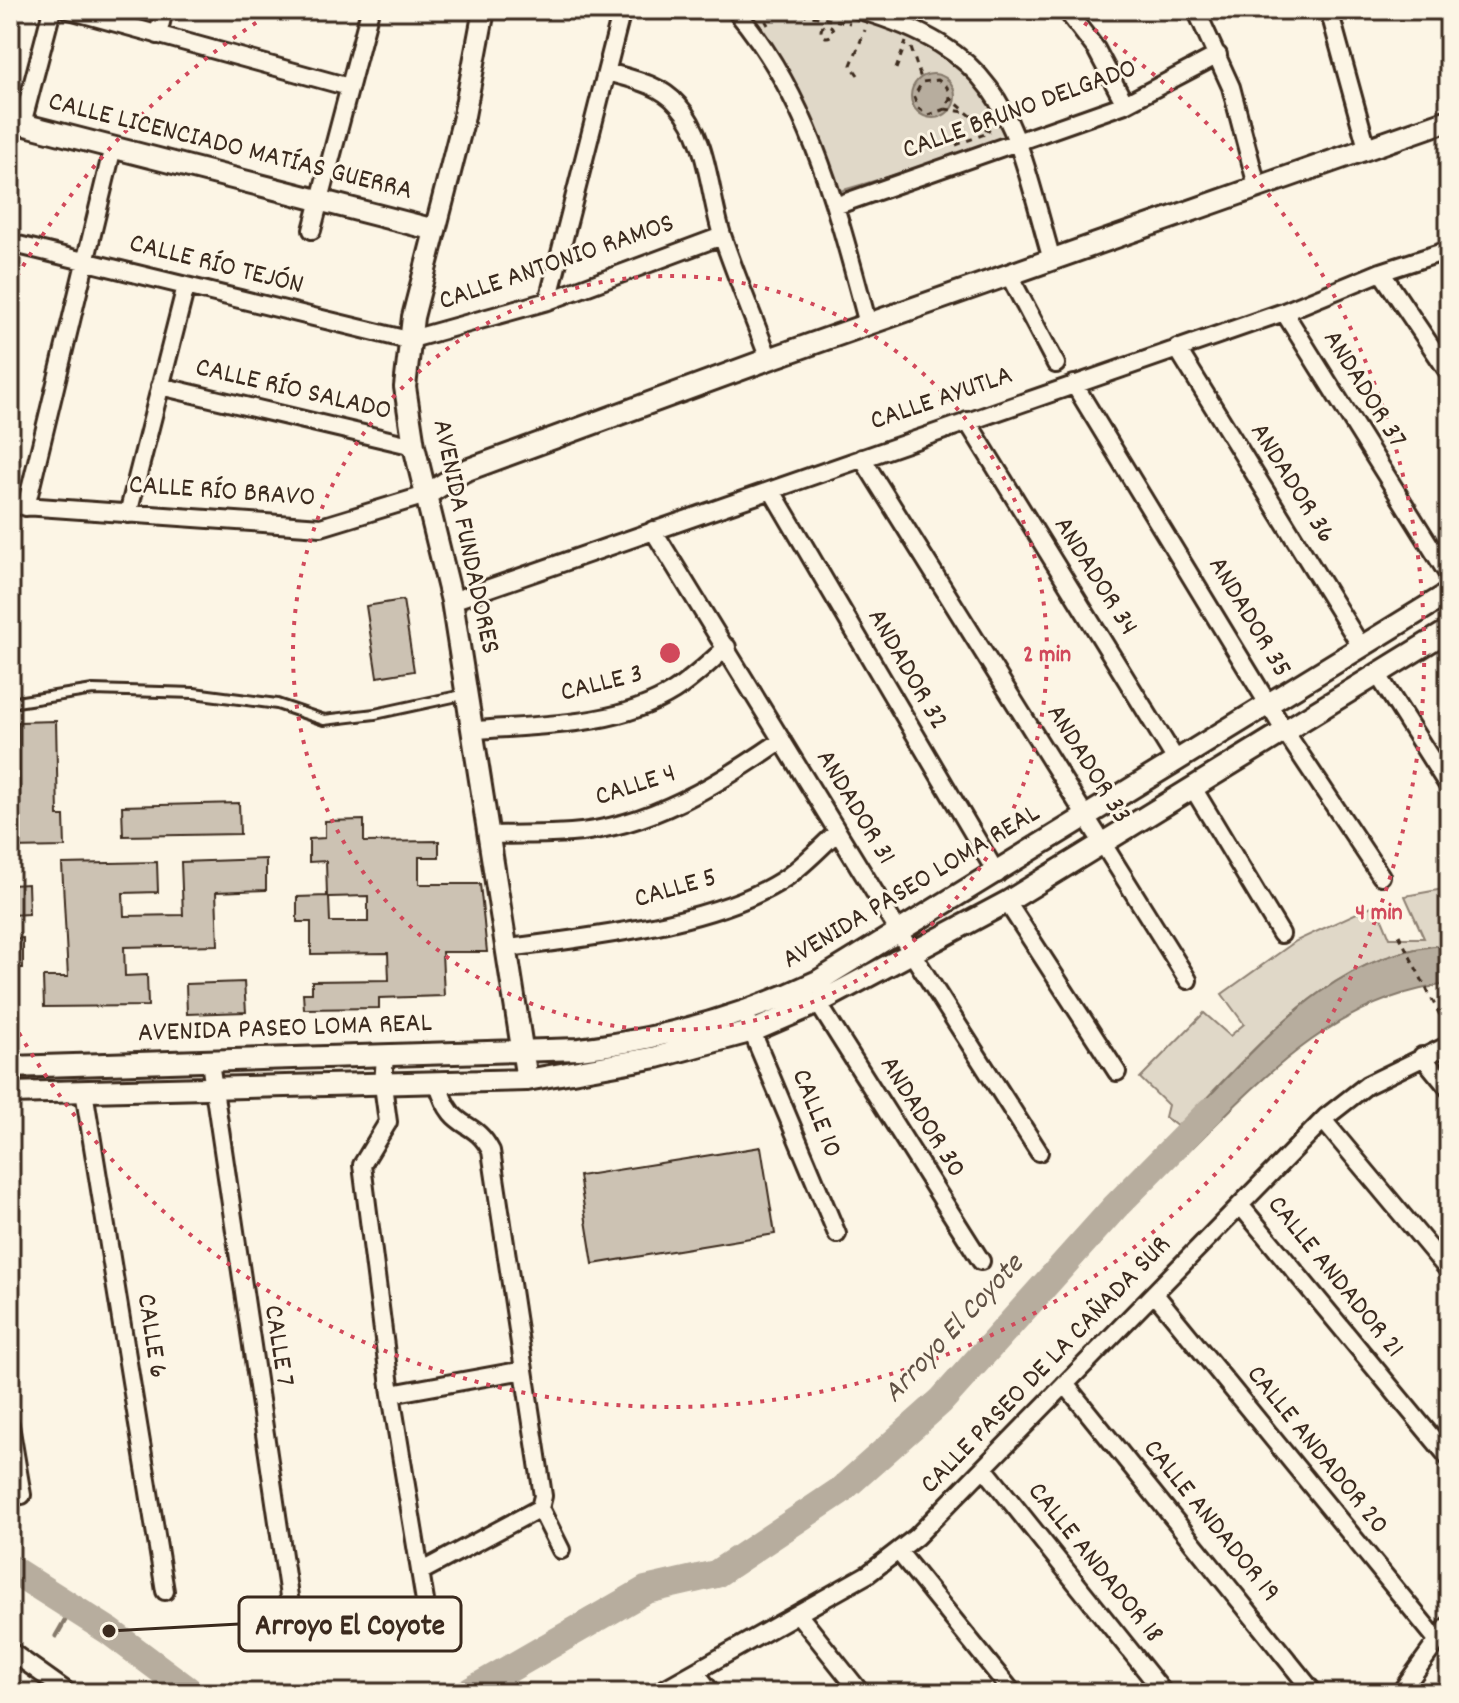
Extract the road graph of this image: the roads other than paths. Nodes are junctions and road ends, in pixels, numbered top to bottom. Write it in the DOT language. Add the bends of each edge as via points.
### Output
graph roads {
  1 [pos="52,10"];
  2 [pos="69,10"];
  3 [pos="164,10"];
  4 [pos="370,10"];
  5 [pos="484,10"];
  6 [pos="622,10"];
  7 [pos="735,10"];
  8 [pos="859,10"];
  9 [pos="1066,10"];
  10 [pos="1196,10"];
  11 [pos="1329,10"];
  12 [pos="1445,10"];
  13 [pos="1449,21"];
  14 [pos="158,35"];
  15 [pos="1218,55"];
  16 [pos="607,72"];
  17 [pos="349,87"];
  18 [pos="1125,104"];
  19 [pos="1449,120"];
  20 [pos="16,123"];
  21 [pos="1018,142"];
  22 [pos="113,147"];
  23 [pos="1367,148"];
  24 [pos="1257,186"];
  25 [pos="320,198"];
  26 [pos="835,206"];
  27 [pos="312,230"];
  28 [pos="435,230"];
  29 [pos="722,236"];
  30 [pos="10,243"];
  31 [pos="1449,250"];
  32 [pos="85,260"];
  33 [pos="1052,260"];
  34 [pos="1381,272"];
  35 [pos="1009,275"];
  36 [pos="186,286"];
  37 [pos="548,301"];
  38 [pos="1284,312"];
  39 [pos="868,324"];
  40 [pos="408,340"];
  41 [pos="1177,348"];
  42 [pos="769,359"];
  43 [pos="1056,364"];
  44 [pos="1448,370"];
  45 [pos="1074,384"];
  46 [pos="160,386"];
  47 [pos="967,421"];
  48 [pos="414,446"];
  49 [pos="862,458"];
  50 [pos="772,491"];
  51 [pos="426,495"];
  52 [pos="18,506"];
  53 [pos="128,514"];
  54 [pos="653,530"];
  55 [pos="1449,576"];
  56 [pos="1449,593"];
  57 [pos="452,601"];
  58 [pos="1449,630"];
  59 [pos="727,647"];
  60 [pos="1362,648"];
  61 [pos="1378,675"];
  62 [pos="468,694"];
  63 [pos="10,703"];
  64 [pos="1269,703"];
  65 [pos="474,730"];
  66 [pos="1284,730"];
  67 [pos="782,740"];
  68 [pos="1176,760"];
  69 [pos="1449,787"];
  70 [pos="1193,788"];
  71 [pos="1089,815"];
  72 [pos="837,832"];
  73 [pos="491,835"];
  74 [pos="1105,841"];
  75 [pos="997,874"];
  76 [pos="1381,876"];
  77 [pos="1007,902"];
  78 [pos="898,929"];
  79 [pos="1281,934"];
  80 [pos="509,948"];
  81 [pos="913,955"];
  82 [pos="1188,980"];
  83 [pos="818,1003"];
  84 [pos="749,1022"];
  85 [pos="702,1035"];
  86 [pos="1449,1045"];
  87 [pos="523,1050"];
  88 [pos="385,1056"];
  89 [pos="1422,1056"];
  90 [pos="210,1062"];
  91 [pos="10,1067"];
  92 [pos="1117,1072"];
  93 [pos="527,1080"];
  94 [pos="438,1084"];
  95 [pos="383,1085"];
  96 [pos="1449,1089"];
  97 [pos="212,1090"];
  98 [pos="84,1091"];
  99 [pos="10,1093"];
  100 [pos="1323,1120"];
  101 [pos="1039,1152"];
  102 [pos="1240,1205"];
  103 [pos="837,1234"];
  104 [pos="981,1261"];
  105 [pos="1449,1271"];
  106 [pos="1154,1293"];
  107 [pos="524,1370"];
  108 [pos="1065,1384"];
  109 [pos="391,1394"];
  110 [pos="10,1425"];
  111 [pos="1449,1458"];
  112 [pos="984,1468"];
  113 [pos="22,1495"];
  114 [pos="540,1508"];
  115 [pos="561,1550"];
  116 [pos="898,1551"];
  117 [pos="422,1571"];
  118 [pos="165,1591"];
  119 [pos="425,1601"];
  120 [pos="798,1614"];
  121 [pos="1449,1625"];
  122 [pos="295,1637"];
  123 [pos="1438,1641"];
  124 [pos="10,1651"];
  125 [pos="695,1672"];
  126 [pos="69,1693"];
  127 [pos="657,1693"];
  128 [pos="712,1693"];
  129 [pos="861,1693"];
  130 [pos="1013,1693"];
  131 [pos="1164,1693"];
  132 [pos="1314,1693"];
  133 [pos="1400,1693"];
  1 -- 20 [label="street"];
  2 -- 14 [label="street"];
  3 -- 14 [label="street"];
  4 -- 17 [label="street"];
  5 -- 28 [label="street, AVENIDA FUNDADORES"];
  6 -- 16 [label="street"];
  7 -- 26 [label="street" via="778,69"];
  8 -- 21 [label="street" via="927,34 970,63"];
  9 -- 18 [label="street" via="1096,49"];
  10 -- 15 [label="street"];
  11 -- 23 [label="street"];
  12 -- 13 [label="street"];
  14 -- 17 [label="street"];
  15 -- 18 [label="street, CALLE BRUNO DELGADO"];
  15 -- 24 [label="street"];
  16 -- 29 [label="street" via="644,82 679,105 699,144"];
  16 -- 37 [label="street"];
  17 -- 25 [label="street"];
  18 -- 21 [label="street, CALLE BRUNO DELGADO"];
  19 -- 23 [label="street"];
  20 -- 22 [label="street, CALLE LICENCIADO MATÍAS GUERRA"];
  21 -- 26 [label="street, CALLE BRUNO DELGADO"];
  21 -- 33 [label="street"];
  22 -- 25 [label="street, CALLE LICENCIADO MATÍAS GUERRA"];
  22 -- 32 [label="street"];
  23 -- 24 [label="street"];
  24 -- 33 [label="street"];
  25 -- 27 [label="street"];
  25 -- 28 [label="street, CALLE LICENCIADO MATÍAS GUERRA"];
  26 -- 39 [label="street"];
  28 -- 40 [label="street, AVENIDA FUNDADORES"];
  29 -- 37 [label="street, CALLE ANTONIO RAMOS"];
  29 -- 42 [label="street"];
  30 -- 32 [label="street, CALLE RÍO TEJÓN"];
  31 -- 34 [label="street, CALLE AYUTLA"];
  32 -- 36 [label="street, CALLE RÍO TEJÓN"];
  32 -- 52 [label="street"];
  33 -- 35 [label="street"];
  34 -- 38 [label="street, CALLE AYUTLA"];
  34 -- 44 [label="street"];
  35 -- 39 [label="street"];
  35 -- 43 [label="street"];
  36 -- 40 [label="street, CALLE RÍO TEJÓN"];
  36 -- 46 [label="street"];
  37 -- 40 [label="street, CALLE ANTONIO RAMOS"];
  38 -- 41 [label="street, CALLE AYUTLA"];
  38 -- 55 [label="street, ANDADOR 37"];
  39 -- 42 [label="street"];
  40 -- 48 [label="street, AVENIDA FUNDADORES" via="405,387"];
  41 -- 45 [label="street, CALLE AYUTLA"];
  41 -- 60 [label="street, ANDADOR 36"];
  42 -- 51 [label="street" via="464,471"];
  45 -- 47 [label="street, CALLE AYUTLA"];
  45 -- 64 [label="street, ANDADOR 35"];
  46 -- 48 [label="street, CALLE RÍO SALADO"];
  46 -- 53 [label="street"];
  47 -- 49 [label="street, CALLE AYUTLA"];
  47 -- 68 [label="street, ANDADOR 34"];
  48 -- 51 [label="street, AVENIDA FUNDADORES"];
  49 -- 50 [label="street, CALLE AYUTLA"];
  49 -- 71 [label="street, ANDADOR 33"];
  50 -- 54 [label="street, CALLE AYUTLA"];
  50 -- 75 [label="street, ANDADOR 32"];
  51 -- 53 [label="street, CALLE RÍO BRAVO" via="321,527"];
  51 -- 57 [label="street, AVENIDA FUNDADORES"];
  52 -- 53 [label="street, CALLE RÍO BRAVO"];
  54 -- 57 [label="street, CALLE AYUTLA"];
  54 -- 59 [label="street, ANDADOR 31"];
  56 -- 60 [label="street, AVENIDA PASEO LOMA REAL"];
  57 -- 62 [label="street, AVENIDA FUNDADORES"];
  58 -- 61 [label="street, AVENIDA PASEO LOMA REAL"];
  59 -- 65 [label="street, CALLE 3" via="672,692 633,708 594,719"];
  59 -- 67 [label="street, ANDADOR 31"];
  60 -- 64 [label="street, AVENIDA PASEO LOMA REAL"];
  61 -- 66 [label="street, AVENIDA PASEO LOMA REAL"];
  61 -- 69 [label="street"];
  62 -- 63 [label="lane" via="324,720 277,704 194,693 93,690"];
  62 -- 65 [label="street, AVENIDA FUNDADORES"];
  64 -- 66 [label="street, ANDADOR 35"];
  64 -- 68 [label="street, AVENIDA PASEO LOMA REAL"];
  65 -- 73 [label="street, AVENIDA FUNDADORES"];
  66 -- 70 [label="street, AVENIDA PASEO LOMA REAL"];
  66 -- 76 [label="street, ANDADOR 35"];
  67 -- 72 [label="street, ANDADOR 31"];
  67 -- 73 [label="street, CALLE 4" via="722,783 653,814 573,833"];
  68 -- 71 [label="street, AVENIDA PASEO LOMA REAL"];
  70 -- 74 [label="street, AVENIDA PASEO LOMA REAL"];
  70 -- 79 [label="street"];
  71 -- 74 [label="street, ANDADOR 33"];
  71 -- 75 [label="street, AVENIDA PASEO LOMA REAL"];
  72 -- 78 [label="street, ANDADOR 31"];
  72 -- 80 [label="street, CALLE 5" via="786,878 704,913 639,929"];
  73 -- 80 [label="street, AVENIDA FUNDADORES"];
  74 -- 77 [label="street, AVENIDA PASEO LOMA REAL"];
  74 -- 82 [label="street, ANDADOR 33"];
  75 -- 78 [label="street, AVENIDA PASEO LOMA REAL"];
  77 -- 81 [label="street, AVENIDA PASEO LOMA REAL"];
  77 -- 92 [label="street"];
  78 -- 81 [label="street, ANDADOR 31"];
  78 -- 84 [label="street, AVENIDA PASEO LOMA REAL"];
  80 -- 87 [label="street, AVENIDA FUNDADORES"];
  81 -- 83 [label="street, AVENIDA PASEO LOMA REAL"];
  81 -- 101 [label="street, ANDADOR 31"];
  83 -- 84 [label="street, AVENIDA PASEO LOMA REAL"];
  83 -- 104 [label="street, ANDADOR 30"];
  84 -- 85 [label="street, AVENIDA PASEO LOMA REAL"];
  84 -- 103 [label="street, CALLE 10"];
  85 -- 87 [label="street, AVENIDA PASEO LOMA REAL"];
  85 -- 93 [label="street, AVENIDA PASEO LOMA REAL" via="590,1072"];
  86 -- 89 [label="street, CALLE PASEO DE LA CAÑADA SUR"];
  87 -- 88 [label="street, AVENIDA PASEO LOMA REAL"];
  87 -- 93 [label="street, AVENIDA FUNDADORES"];
  88 -- 90 [label="street, AVENIDA PASEO LOMA REAL"];
  88 -- 95 [label="street"];
  89 -- 96 [label="street"];
  89 -- 100 [label="street, CALLE PASEO DE LA CAÑADA SUR" via="1367,1085"];
  90 -- 91 [label="street, AVENIDA PASEO LOMA REAL"];
  90 -- 97 [label="street, CALLE 7"];
  93 -- 94 [label="street, AVENIDA PASEO LOMA REAL"];
  94 -- 95 [label="street, AVENIDA PASEO LOMA REAL"];
  94 -- 107 [label="street" via="449,1114 475,1131 491,1151"];
  95 -- 97 [label="street, AVENIDA PASEO LOMA REAL"];
  95 -- 109 [label="street" via="388,1122 362,1165"];
  97 -- 98 [label="street, AVENIDA PASEO LOMA REAL"];
  97 -- 122 [label="street, CALLE 7"];
  98 -- 99 [label="street, AVENIDA PASEO LOMA REAL"];
  98 -- 118 [label="street, CALLE 6"];
  100 -- 102 [label="street, CALLE PASEO DE LA CAÑADA SUR"];
  100 -- 105 [label="street"];
  102 -- 106 [label="street, CALLE PASEO DE LA CAÑADA SUR"];
  102 -- 111 [label="street, CALLE ANDADOR 21"];
  106 -- 108 [label="street, CALLE PASEO DE LA CAÑADA SUR"];
  106 -- 123 [label="street, CALLE ANDADOR 20"];
  107 -- 109 [label="street"];
  107 -- 114 [label="street" via="543,1496"];
  108 -- 112 [label="street, CALLE PASEO DE LA CAÑADA SUR"];
  108 -- 132 [label="street, CALLE ANDADOR 19"];
  109 -- 117 [label="street"];
  110 -- 113 [label="street"];
  112 -- 116 [label="street, CALLE PASEO DE LA CAÑADA SUR"];
  112 -- 131 [label="street, CALLE ANDADOR 18"];
  114 -- 115 [label="street"];
  114 -- 117 [label="street"];
  116 -- 120 [label="street, CALLE PASEO DE LA CAÑADA SUR"];
  116 -- 130 [label="street"];
  117 -- 119 [label="street"];
  120 -- 125 [label="street, CALLE PASEO DE LA CAÑADA SUR"];
  120 -- 129 [label="street"];
  121 -- 123 [label="street"];
  123 -- 133 [label="street"];
  124 -- 126 [label="street"];
  125 -- 127 [label="street, CALLE PASEO DE LA CAÑADA SUR"];
  125 -- 128 [label="street"];
}
